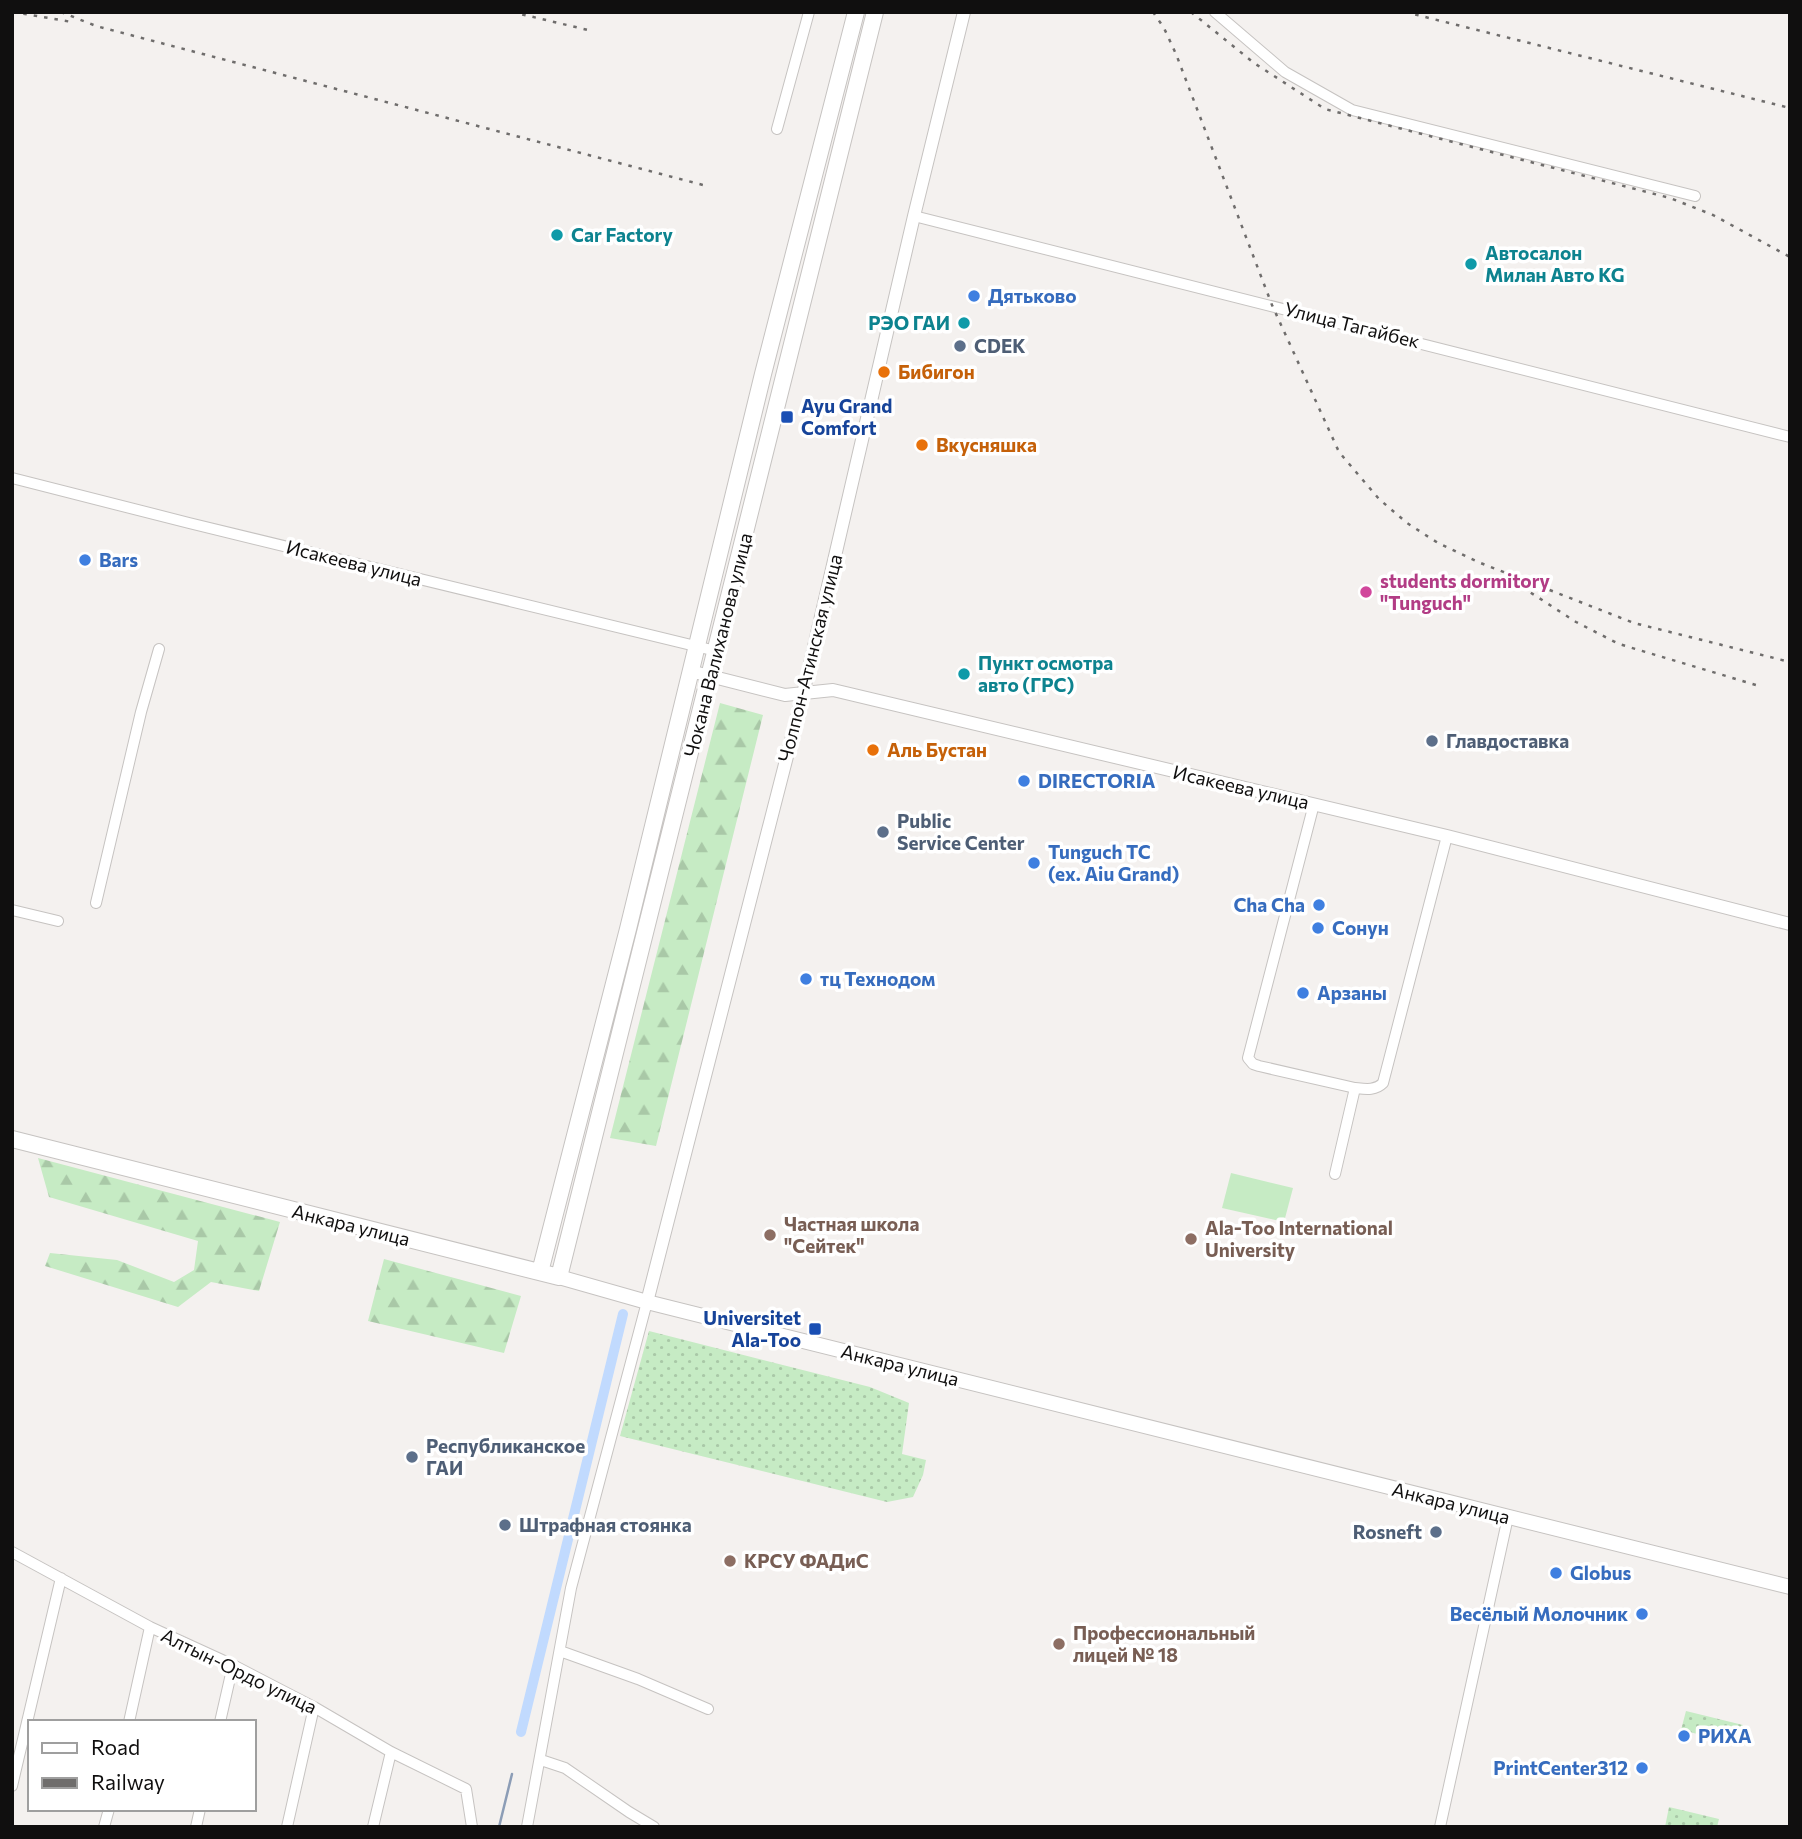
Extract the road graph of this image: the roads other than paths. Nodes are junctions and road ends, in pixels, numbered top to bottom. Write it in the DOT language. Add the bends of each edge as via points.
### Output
graph roads {
  1 [pos="809,12"];
  2 [pos="856,12"];
  3 [pos="874,12"];
  4 [pos="964,12"];
  5 [pos="1215,12"];
  6 [pos="777,129"];
  7 [pos="1695,197"];
  8 [pos="914,216"];
  9 [pos="764,374"];
  10 [pos="783,379"];
  11 [pos="1790,437"];
  12 [pos="12,478"];
  13 [pos="696,646"];
  14 [pos="159,649"];
  15 [pos="716,651"];
  16 [pos="690,671"];
  17 [pos="710,676"];
  18 [pos="803,694"];
  19 [pos="1314,804"];
  20 [pos="1447,836"];
  21 [pos="96,903"];
  22 [pos="12,909"];
  23 [pos="58,921"];
  24 [pos="1790,924"];
  25 [pos="628,929"];
  26 [pos="646,934"];
  27 [pos="1355,1088"];
  28 [pos="12,1139"];
  29 [pos="1335,1174"];
  30 [pos="540,1272"];
  31 [pos="559,1277"];
  32 [pos="647,1302"];
  33 [pos="1508,1517"];
  34 [pos="12,1552"];
  35 [pos="61,1578"];
  36 [pos="1790,1587"];
  37 [pos="150,1627"];
  38 [pos="560,1651"];
  39 [pos="233,1665"];
  40 [pos="314,1707"];
  41 [pos="708,1709"];
  42 [pos="129,1720"];
  43 [pos="220,1720"];
  44 [pos="391,1752"];
  45 [pos="540,1766"];
  46 [pos="12,1786"];
  47 [pos="287,1827"];
  48 [pos="373,1827"];
  49 [pos="472,1827"];
  50 [pos="527,1827"];
  51 [pos="654,1827"];
  52 [pos="1440,1827"];
  1 -- 6 [label="street"];
  2 -- 9 [label="main road, Чокана Валиханова улица"];
  3 -- 10 [label="main road, Чокана Валиханова улица"];
  4 -- 8 [label="street, Чолпон-Атинская улица"];
  5 -- 7 [label="street" via="1285,72 1352,110"];
  8 -- 11 [label="street, Улица Тагайбек"];
  8 -- 18 [label="street, Чолпон-Атинская улица"];
  9 -- 10 [label="main road"];
  9 -- 13 [label="main road, Чокана Валиханова улица"];
  10 -- 15 [label="main road, Чокана Валиханова улица"];
  12 -- 13 [label="street, Исакеева улица"];
  13 -- 15 [label="street, Исакеева улица"];
  13 -- 16 [label="main road, Чокана Валиханова улица"];
  14 -- 21 [label="street"];
  15 -- 17 [label="main road, Чокана Валиханова улица"];
  16 -- 17 [label="street, Исакеева улица"];
  16 -- 25 [label="main road, Чокана Валиханова улица"];
  17 -- 18 [label="street, Исакеева улица" via="778,694"];
  17 -- 26 [label="main road, Чокана Валиханова улица"];
  18 -- 19 [label="street, Исакеева улица" via="833,690"];
  18 -- 32 [label="street, Чолпон-Атинская улица"];
  19 -- 20 [label="street, Исакеева улица"];
  19 -- 27 [label="street" via="1248,1058 1259,1066"];
  20 -- 24 [label="street, Исакеева улица"];
  20 -- 27 [label="street" via="1383,1083 1370,1089"];
  22 -- 23 [label="street"];
  25 -- 26 [label="main road"];
  25 -- 30 [label="main road, Чокана Валиханова улица"];
  26 -- 31 [label="main road, Чокана Валиханова улица"];
  27 -- 29 [label="street"];
  28 -- 30 [label="main road, Анкара улица"];
  30 -- 31 [label="main road, Анкара улица"];
  31 -- 32 [label="main road, Анкара улица"];
  32 -- 33 [label="main road, Анкара улица"];
  32 -- 38 [label="street" via="570,1588"];
  33 -- 36 [label="main road, Анкара улица"];
  33 -- 52 [label="street"];
  34 -- 35 [label="street, Алтын-Ордо улица"];
  35 -- 37 [label="street, Алтын-Ордо улица"];
  35 -- 46 [label="street"];
  37 -- 39 [label="street, Алтын-Ордо улица"];
  37 -- 42 [label="street"];
  38 -- 41 [label="street"];
  38 -- 45 [label="street"];
  39 -- 40 [label="street, Алтын-Ордо улица"];
  39 -- 43 [label="street"];
  40 -- 44 [label="street, Алтын-Ордо улица"];
  40 -- 47 [label="street"];
  44 -- 48 [label="street"];
  44 -- 49 [label="street, Алтын-Ордо улица" via="466,1789"];
  45 -- 50 [label="street"];
  45 -- 51 [label="street" via="565,1768"];
}
